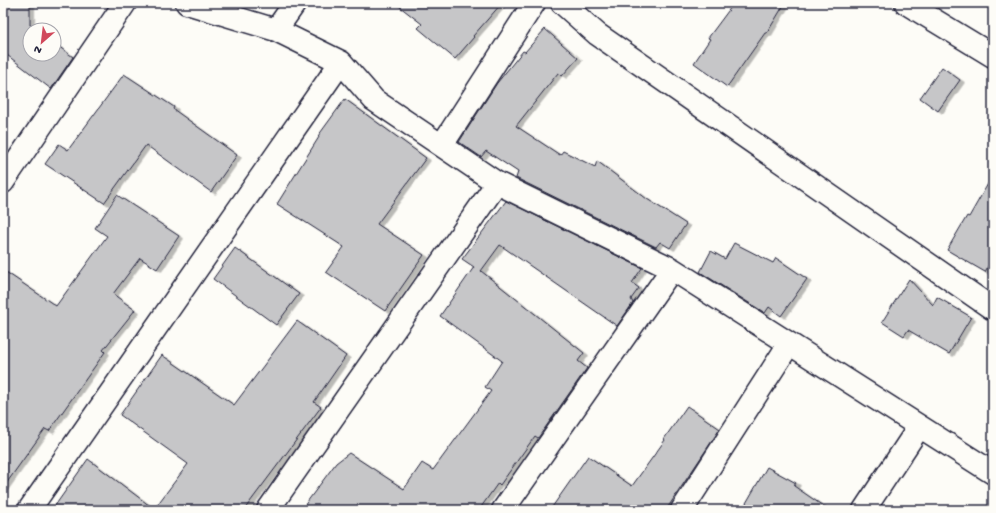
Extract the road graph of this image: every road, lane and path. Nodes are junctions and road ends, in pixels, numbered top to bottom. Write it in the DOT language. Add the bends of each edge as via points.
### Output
graph roads {
  1 [pos="125,3"];
  2 [pos="187,3"];
  3 [pos="296,3"];
  4 [pos="534,3"];
  5 [pos="562,3"];
  6 [pos="906,3"];
  7 [pos="276,30"];
  8 [pos="993,56"];
  9 [pos="341,62"];
  10 [pos="442,145"];
  11 [pos="3,182"];
  12 [pos="497,183"];
  13 [pos="672,269"];
  14 [pos="993,309"];
  15 [pos="789,344"];
  16 [pos="920,427"];
  17 [pos="993,473"];
  18 [pos="30,510"];
  19 [pos="268,510"];
  20 [pos="504,510"];
  21 [pos="682,510"];
  22 [pos="864,510"];
  1 -- 11 [label="street"];
  2 -- 7 [label="street"];
  3 -- 7 [label="street"];
  4 -- 10 [label="street"];
  5 -- 14 [label="street" via="597,34"];
  6 -- 8 [label="street"];
  7 -- 9 [label="street"];
  9 -- 10 [label="street" via="374,100"];
  9 -- 18 [label="street"];
  10 -- 12 [label="street"];
  12 -- 13 [label="street"];
  12 -- 19 [label="street"];
  13 -- 15 [label="street"];
  13 -- 20 [label="street"];
  15 -- 16 [label="street"];
  15 -- 21 [label="street"];
  16 -- 17 [label="street"];
  16 -- 22 [label="street"];
}
